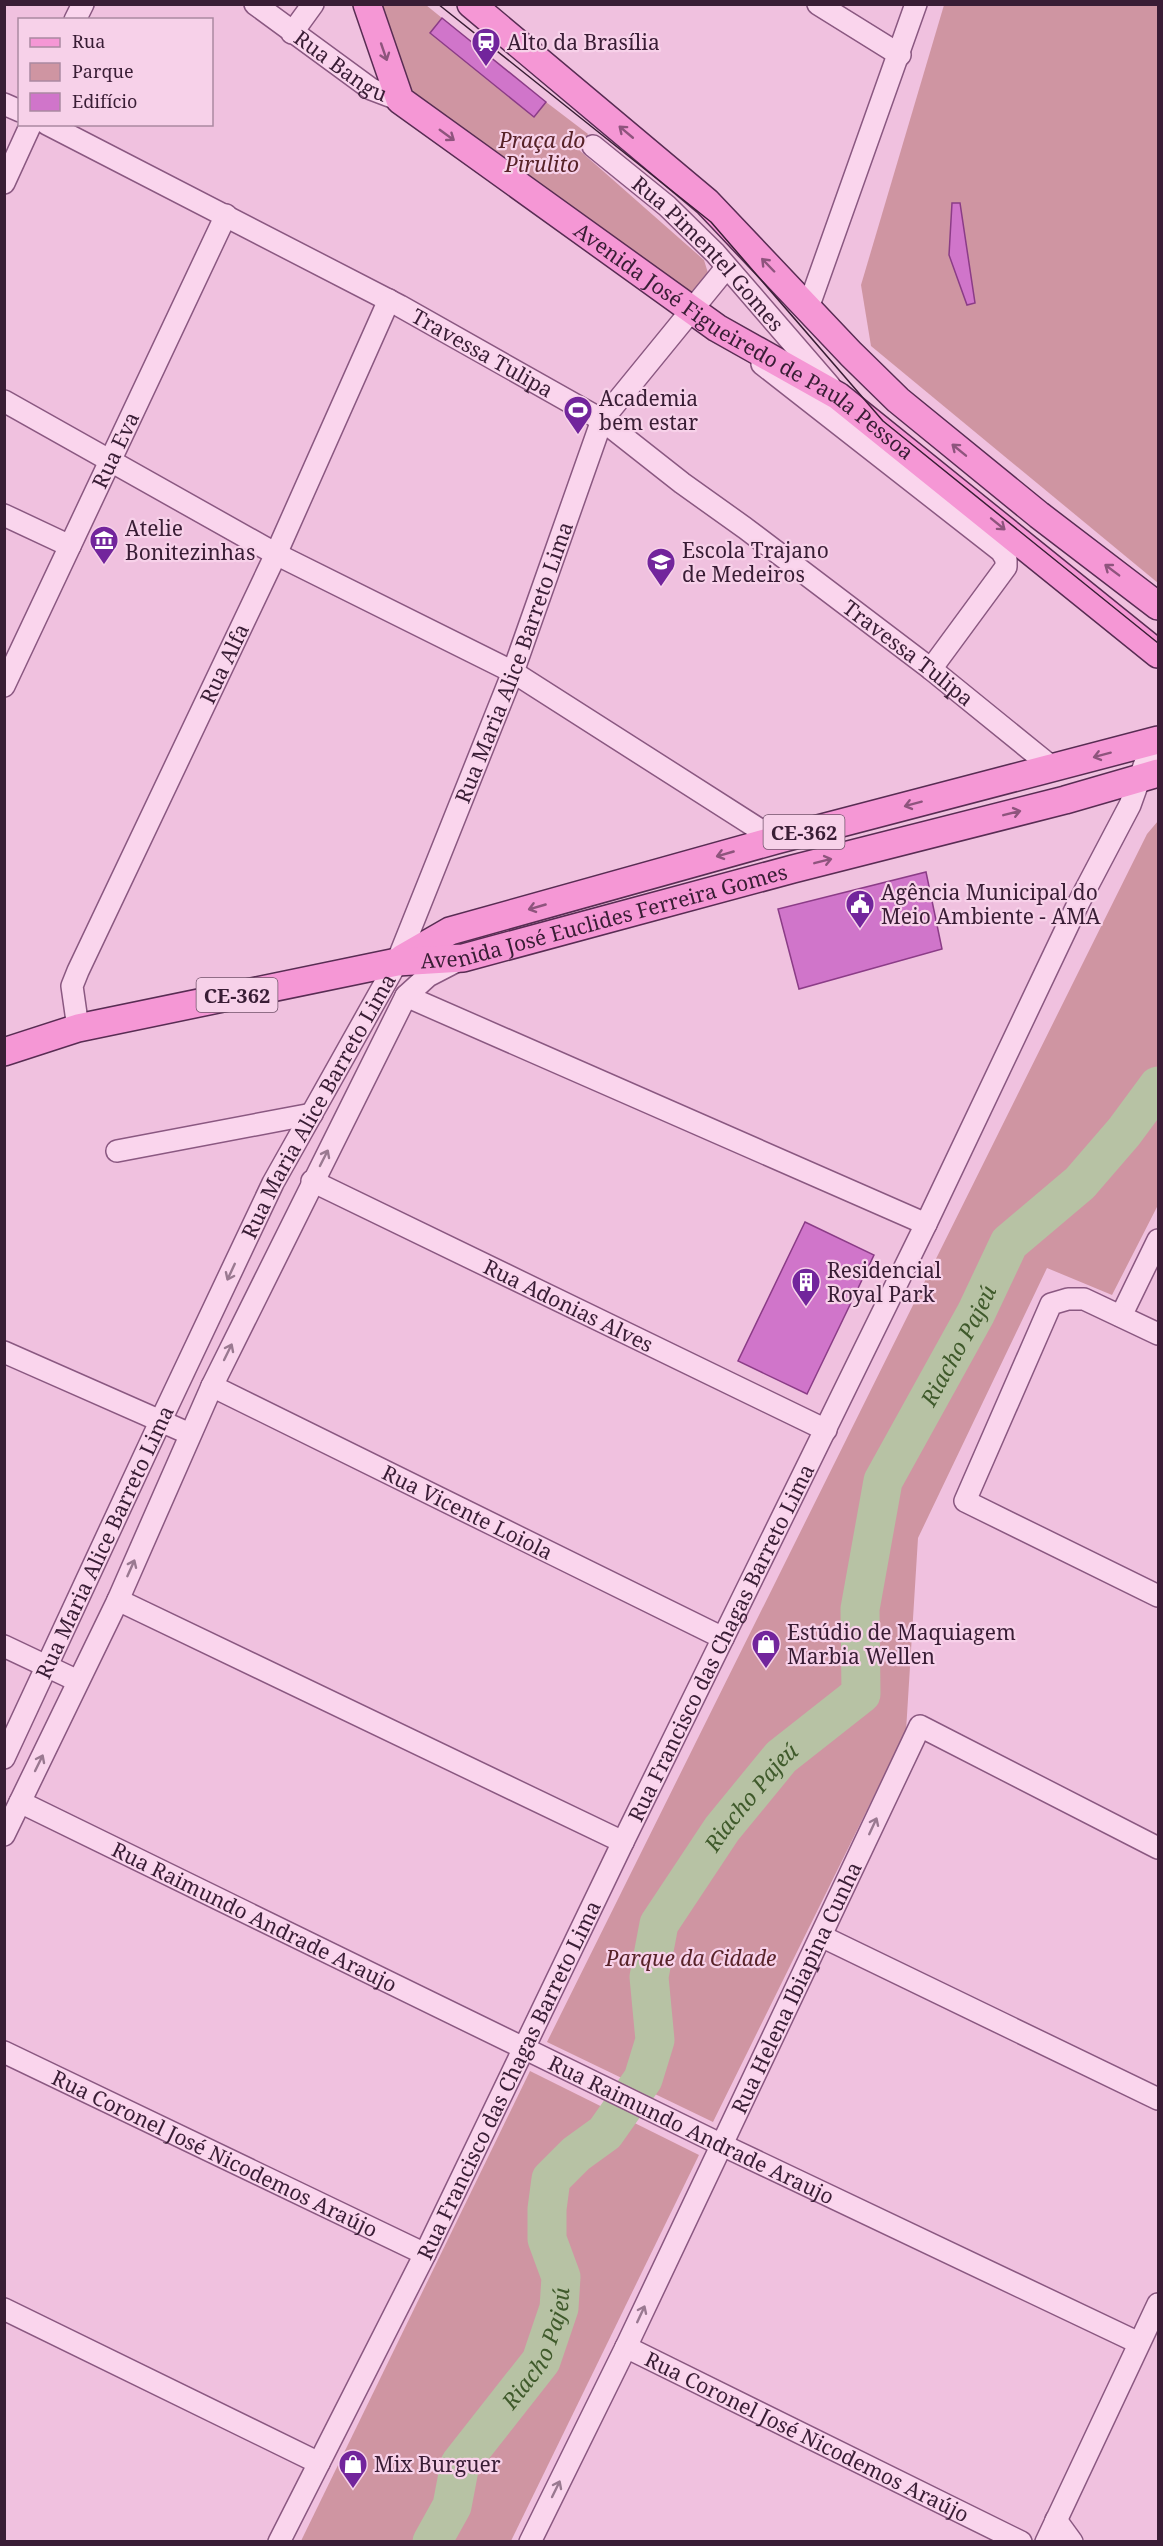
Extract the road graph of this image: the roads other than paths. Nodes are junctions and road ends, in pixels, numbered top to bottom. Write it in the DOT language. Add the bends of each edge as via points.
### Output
graph roads {
  1 [pos="83,4"];
  2 [pos="255,4"];
  3 [pos="313,4"];
  4 [pos="367,4"];
  5 [pos="818,4"];
  6 [pos="916,4"];
  7 [pos="483,8"];
  8 [pos="76,18"];
  9 [pos="292,33"];
  10 [pos="900,55"];
  11 [pos="400,100"];
  12 [pos="4,104"];
  13 [pos="18,110"];
  14 [pos="30,126"];
  15 [pos="51,126"];
  16 [pos="593,146"];
  17 [pos="4,183"];
  18 [pos="226,215"];
  19 [pos="726,268"];
  20 [pos="388,300"];
  21 [pos="808,308"];
  22 [pos="692,310"];
  23 [pos="717,328"];
  24 [pos="838,396"];
  25 [pos="4,401"];
  26 [pos="602,420"];
  27 [pos="110,461"];
  28 [pos="4,515"];
  29 [pos="70,546"];
  30 [pos="276,554"];
  31 [pos="1158,606"];
  32 [pos="1158,654"];
  33 [pos="931,669"];
  34 [pos="513,672"];
  35 [pos="5,685"];
  36 [pos="1156,741"];
  37 [pos="1053,768"];
  38 [pos="1150,776"];
  39 [pos="776,840"];
  40 [pos="463,958"];
  41 [pos="397,962"];
  42 [pos="406,996"];
  43 [pos="78,1028"];
  44 [pos="4,1034"];
  45 [pos="4,1052"];
  46 [pos="312,1114"];
  47 [pos="117,1151"];
  48 [pos="312,1181"];
  49 [pos="926,1224"];
  50 [pos="1158,1240"];
  51 [pos="1121,1316"];
  52 [pos="1158,1334"];
  53 [pos="4,1352"];
  54 [pos="212,1386"];
  55 [pos="161,1420"];
  56 [pos="826,1430"];
  57 [pos="190,1434"];
  58 [pos="1158,1596"];
  59 [pos="118,1600"];
  60 [pos="723,1638"];
  61 [pos="4,1646"];
  62 [pos="48,1667"];
  63 [pos="78,1681"];
  64 [pos="4,1758"];
  65 [pos="20,1802"];
  66 [pos="4,1835"];
  67 [pos="623,1842"];
  68 [pos="1158,1848"];
  69 [pos="821,1936"];
  70 [pos="524,2048"];
  71 [pos="4,2052"];
  72 [pos="1158,2099"];
  73 [pos="720,2144"];
  74 [pos="425,2254"];
  75 [pos="1158,2304"];
  76 [pos="4,2309"];
  77 [pos="1139,2343"];
  78 [pos="626,2347"];
  79 [pos="319,2463"];
  80 [pos="1056,2520"];
  81 [pos="279,2541"];
  82 [pos="530,2541"];
  83 [pos="1021,2541"];
  84 [pos="1046,2541"];
  85 [pos="1072,2541"];
  1 -- 8 [label="street"];
  2 -- 9 [label="street, Rua Bangu"];
  3 -- 9 [label="street"];
  4 -- 11 [label="main road, one-way"];
  5 -- 10 [label="street"];
  6 -- 10 [label="street"];
  21 -- 7 [label="main road, Avenida José Figueiredo de Paula Pessoa, one-way" via="696,192"];
  9 -- 11 [label="street, Rua Bangu" via="371,89"];
  10 -- 21 [label="street"];
  11 -- 22 [label="main road, Avenida José Figueiredo de Paula Pessoa, one-way"];
  12 -- 13 [label="street"];
  14 -- 17 [label="street"];
  15 -- 18 [label="street, Travessa Tulipa"];
  16 -- 19 [label="street, Rua Pimentel Gomes" via="667,206"];
  18 -- 20 [label="street, Travessa Tulipa"];
  18 -- 27 [label="street, Rua Eva"];
  19 -- 22 [label="street, Rua Maria Alice Barreto Lima"];
  19 -- 24 [label="street, Rua Pimentel Gomes"];
  20 -- 26 [label="street, Travessa Tulipa"];
  20 -- 30 [label="street, Rua Alfa"];
  31 -- 21 [label="main road, Avenida José Figueiredo de Paula Pessoa, one-way" via="898,400"];
  22 -- 23 [label="main road, Avenida José Figueiredo de Paula Pessoa"];
  22 -- 26 [label="street, Rua Maria Alice Barreto Lima"];
  23 -- 24 [label="main road, Avenida José Figueiredo de Paula Pessoa"];
  23 -- 33 [label="street" via="1001,551 1006,567"];
  24 -- 32 [label="main road, Avenida José Figueiredo de Paula Pessoa, one-way"];
  25 -- 27 [label="street"];
  26 -- 33 [label="street, Travessa Tulipa"];
  26 -- 34 [label="street, Rua Maria Alice Barreto Lima"];
  27 -- 29 [label="street, Rua Eva"];
  27 -- 30 [label="street"];
  28 -- 29 [label="street"];
  29 -- 35 [label="street, Rua Eva"];
  30 -- 34 [label="street"];
  30 -- 43 [label="street, Rua Alfa" via="72,986"];
  33 -- 37 [label="street, Travessa Tulipa"];
  34 -- 39 [label="street"];
  34 -- 41 [label="street, Rua Maria Alice Barreto Lima"];
  36 -- 37 [label="main road, Avenida José Euclides Ferreira Gomes / CE-362, one-way"];
  36 -- 38 [label="street, Rua Francisco das Chagas Barreto Lima"];
  37 -- 39 [label="main road, Avenida José Euclides Ferreira Gomes / CE-362, one-way"];
  40 -- 38 [label="main road, Avenida José Euclides Ferreira Gomes / CE-362, one-way"];
  38 -- 49 [label="street, Rua Francisco das Chagas Barreto Lima" via="1130,805 1078,904"];
  39 -- 41 [label="main road, Avenida José Euclides Ferreira Gomes / CE-362, one-way" via="450,932"];
  40 -- 41 [label="main road, Avenida José Euclides Ferreira Gomes / CE-362"];
  40 -- 42 [label="street, Rua Maria Alice Barreto Lima" via="428,976"];
  41 -- 42 [label="street"];
  41 -- 43 [label="main road, Avenida José Euclides Ferreira Gomes / CE-362"];
  41 -- 46 [label="street, Rua Maria Alice Barreto Lima"];
  48 -- 42 [label="street, Rua Maria Alice Barreto Lima, one-way"];
  42 -- 49 [label="street"];
  43 -- 44 [label="main road, Avenida José Euclides Ferreira Gomes / CE-362"];
  43 -- 45 [label="main road, Avenida José Euclides Ferreira Gomes / CE-362"];
  46 -- 47 [label="street"];
  46 -- 55 [label="street, Rua Maria Alice Barreto Lima, one-way" via="273,1183"];
  54 -- 48 [label="street, Rua Maria Alice Barreto Lima, one-way"];
  48 -- 56 [label="street, Rua Adonias Alves"];
  49 -- 56 [label="street, Rua Francisco das Chagas Barreto Lima"];
  50 -- 51 [label="street"];
  51 -- 52 [label="street"];
  51 -- 58 [label="street" via="1084,1299 1051,1304 965,1501"];
  53 -- 55 [label="street"];
  54 -- 57 [label="street, Rua Maria Alice Barreto Lima"];
  54 -- 60 [label="street, Rua Vicente Loiola"];
  55 -- 57 [label="street"];
  55 -- 62 [label="street, Rua Maria Alice Barreto Lima"];
  56 -- 60 [label="street, Rua Francisco das Chagas Barreto Lima"];
  59 -- 57 [label="street, Rua Maria Alice Barreto Lima, one-way"];
  59 -- 63 [label="street, Rua Maria Alice Barreto Lima"];
  59 -- 67 [label="street"];
  60 -- 67 [label="street, Rua Francisco das Chagas Barreto Lima"];
  61 -- 62 [label="street"];
  62 -- 63 [label="street"];
  62 -- 64 [label="street, Rua Maria Alice Barreto Lima"];
  65 -- 63 [label="street, Rua Maria Alice Barreto Lima, one-way"];
  65 -- 66 [label="street, Rua Maria Alice Barreto Lima"];
  65 -- 70 [label="street, Rua Raimundo Andrade Araujo"];
  67 -- 70 [label="street, Rua Francisco das Chagas Barreto Lima"];
  69 -- 68 [label="street, Rua Helena Ibiapina Cunha, one-way" via="920,1726"];
  69 -- 72 [label="street"];
  69 -- 73 [label="street, Rua Helena Ibiapina Cunha"];
  70 -- 73 [label="street, Rua Raimundo Andrade Araujo"];
  70 -- 74 [label="street, Rua Francisco das Chagas Barreto Lima"];
  71 -- 74 [label="street, Rua Coronel José Nicodemos Araújo"];
  73 -- 77 [label="street, Rua Raimundo Andrade Araujo"];
  78 -- 73 [label="street, Rua Helena Ibiapina Cunha, one-way"];
  74 -- 79 [label="street, Rua Francisco das Chagas Barreto Lima"];
  75 -- 77 [label="street"];
  76 -- 79 [label="street"];
  77 -- 80 [label="street"];
  82 -- 78 [label="street, Rua Helena Ibiapina Cunha, one-way"];
  78 -- 83 [label="street, Rua Coronel José Nicodemos Araújo"];
  79 -- 81 [label="street, Rua Francisco das Chagas Barreto Lima"];
  80 -- 84 [label="street"];
  80 -- 85 [label="street"];
}
